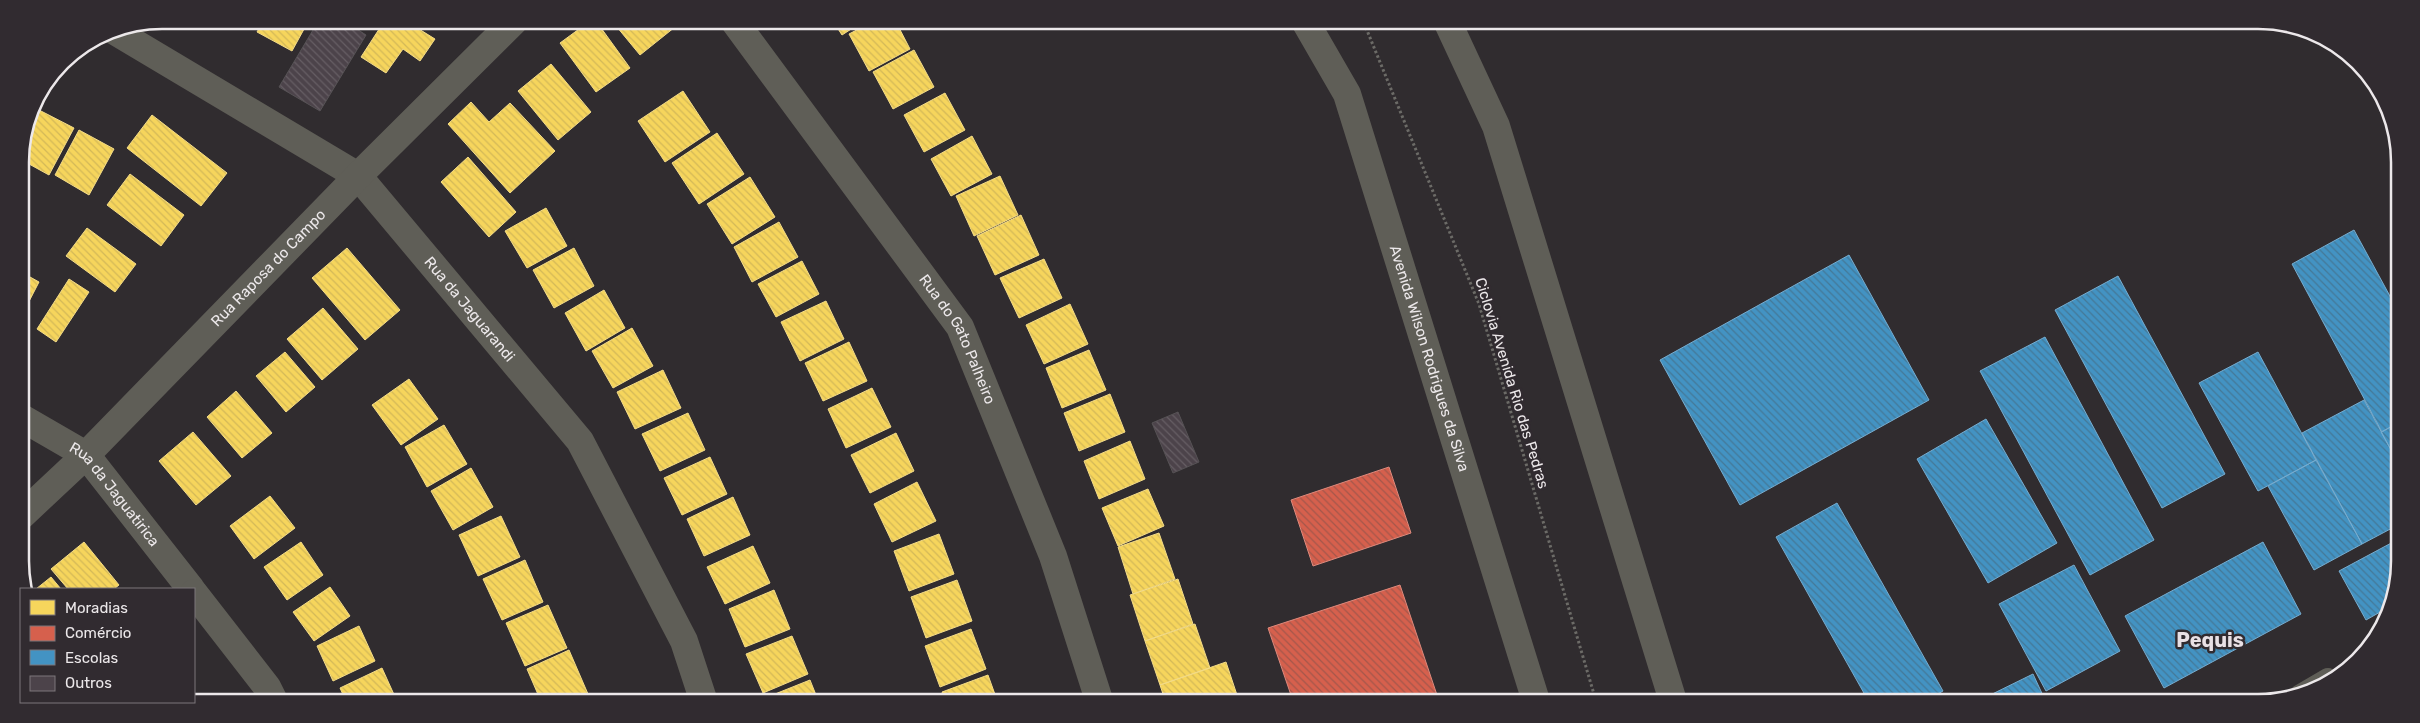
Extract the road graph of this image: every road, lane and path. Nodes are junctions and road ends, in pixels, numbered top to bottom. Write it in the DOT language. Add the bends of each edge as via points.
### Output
graph roads {
  1 [pos="506,29"];
  2 [pos="740,29"];
  3 [pos="1310,29"];
  4 [pos="1366,29"];
  5 [pos="1451,29"];
  6 [pos="121,35"];
  7 [pos="358,176"];
  8 [pos="29,422"];
  9 [pos="86,455"];
  10 [pos="29,508"];
  11 [pos="190,588"];
  12 [pos="195,594"];
  13 [pos="271,694"];
  14 [pos="701,694"];
  15 [pos="1097,694"];
  16 [pos="1534,694"];
  17 [pos="1594,694"];
  18 [pos="1671,694"];
  1 -- 7 [label="street, Rua Raposa do Campo"];
  2 -- 15 [label="street, Rua do Gato Palheiro" via="960,327 1053,556"];
  3 -- 16 [label="street, Avenida Wilson Rodrigues da Silva" via="1347,94"];
  4 -- 17 [label="path, Ciclovia Avenida Rio das Pedras" via="1479,304"];
  5 -- 18 [label="street" via="1496,126"];
  6 -- 7 [label="street, Rua da Jaguarandi"];
  7 -- 9 [label="street, Rua Raposa do Campo"];
  7 -- 14 [label="street, Rua da Jaguarandi" via="580,442 684,641"];
  8 -- 9 [label="street, Rua da Jaguatirica"];
  9 -- 10 [label="street, Rua Raposa do Campo"];
  9 -- 11 [label="street, Rua da Jaguatirica"];
  12 -- 13 [label="street"];
}
